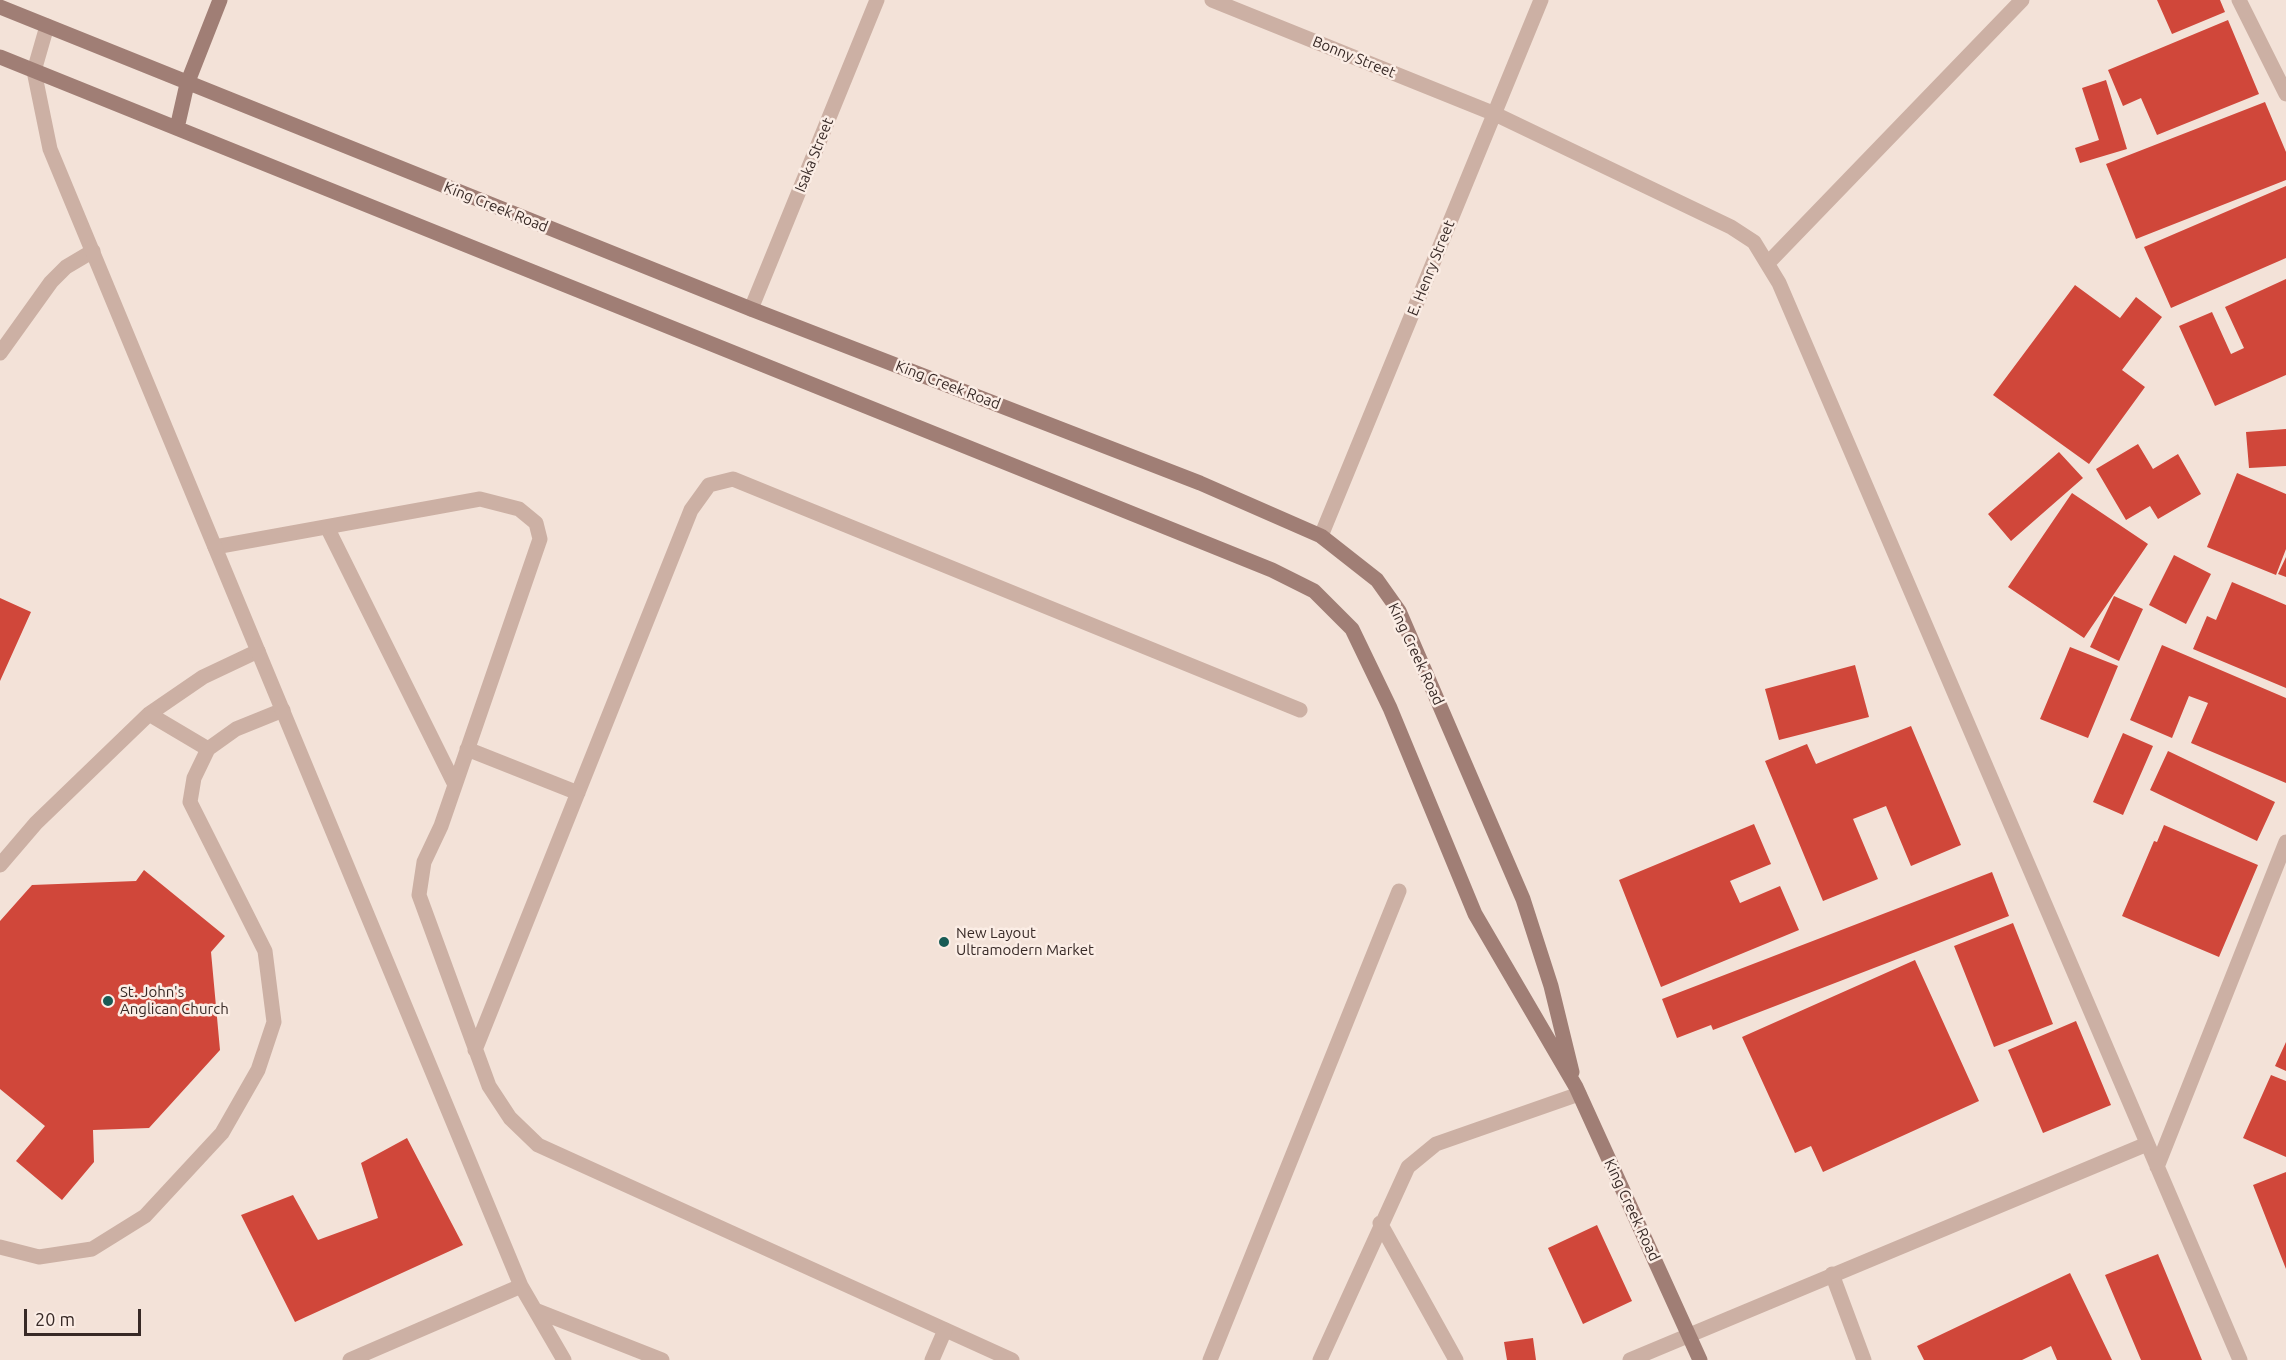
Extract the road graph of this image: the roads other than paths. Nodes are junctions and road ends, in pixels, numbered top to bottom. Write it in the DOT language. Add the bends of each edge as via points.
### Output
graph roads {
  1 [pos="220,0"];
  2 [pos="877,0"];
  3 [pos="1212,0"];
  4 [pos="1541,0"];
  5 [pos="2022,0"];
  6 [pos="2239,0"];
  7 [pos="0,7"];
  8 [pos="47,26"];
  9 [pos="0,57"];
  10 [pos="34,70"];
  11 [pos="187,84"];
  12 [pos="2286,94"];
  13 [pos="1495,114"];
  14 [pos="177,128"];
  15 [pos="93,252"];
  16 [pos="1768,263"];
  17 [pos="751,309"];
  18 [pos="0,353"];
  19 [pos="327,527"];
  20 [pos="1321,536"];
  21 [pos="215,547"];
  22 [pos="258,651"];
  23 [pos="283,710"];
  24 [pos="1300,710"];
  25 [pos="149,714"];
  26 [pos="208,749"];
  27 [pos="467,749"];
  28 [pos="454,785"];
  29 [pos="578,794"];
  30 [pos="2286,842"];
  31 [pos="0,865"];
  32 [pos="1399,891"];
  33 [pos="475,1050"];
  34 [pos="1578,1090"];
  35 [pos="2147,1144"];
  36 [pos="2157,1167"];
  37 [pos="1380,1224"];
  38 [pos="0,1247"];
  39 [pos="1832,1274"];
  40 [pos="520,1286"];
  41 [pos="535,1310"];
  42 [pos="945,1330"];
  43 [pos="1689,1333"];
  44 [pos="350,1360"];
  45 [pos="564,1360"];
  46 [pos="662,1360"];
  47 [pos="932,1360"];
  48 [pos="1012,1360"];
  49 [pos="1210,1360"];
  50 [pos="1320,1360"];
  51 [pos="1456,1360"];
  52 [pos="1630,1360"];
  53 [pos="1700,1360"];
  54 [pos="1864,1360"];
  55 [pos="2240,1360"];
  1 -- 11 [label="street"];
  2 -- 17 [label="street, Isaka Street"];
  3 -- 13 [label="street, Bonny Street"];
  4 -- 13 [label="street, E. Henry Street"];
  5 -- 16 [label="street"];
  6 -- 12 [label="street"];
  7 -- 8 [label="street, King Creek Road"];
  8 -- 10 [label="street"];
  8 -- 11 [label="street, King Creek Road"];
  9 -- 10 [label="street, King Creek Road"];
  10 -- 14 [label="street, King Creek Road"];
  10 -- 15 [label="street" via="50,149"];
  11 -- 14 [label="street"];
  11 -- 17 [label="street, King Creek Road"];
  13 -- 16 [label="street, Bonny Street" via="1731,227 1754,242"];
  13 -- 20 [label="street, E. Henry Street"];
  14 -- 34 [label="street, King Creek Road" via="1272,570 1314,591 1352,629 1390,708 1475,914"];
  15 -- 18 [label="street" via="66,267 51,282"];
  15 -- 21 [label="street"];
  16 -- 35 [label="street, Bonny Street"];
  17 -- 20 [label="street, King Creek Road" via="1200,483"];
  19 -- 21 [label="street"];
  19 -- 27 [label="street" via="480,499 519,509 536,523 540,539"];
  19 -- 28 [label="street"];
  20 -- 34 [label="street, King Creek Road" via="1377,580 1399,611 1523,899"];
  21 -- 22 [label="street"];
  22 -- 23 [label="street"];
  22 -- 25 [label="street" via="203,677"];
  23 -- 26 [label="street" via="236,729"];
  23 -- 40 [label="street"];
  24 -- 29 [label="street" via="734,479 709,485 691,510"];
  25 -- 26 [label="street"];
  25 -- 31 [label="street" via="36,824"];
  26 -- 38 [label="street" via="194,778 190,802 265,951 274,1022 258,1070 222,1133 145,1216 92,1249 39,1257"];
  27 -- 28 [label="street"];
  27 -- 29 [label="street"];
  28 -- 33 [label="street" via="424,862 419,895"];
  29 -- 33 [label="street"];
  30 -- 36 [label="street"];
  32 -- 49 [label="street"];
  33 -- 42 [label="street" via="489,1086 510,1118 538,1145"];
  34 -- 37 [label="street" via="1436,1144 1408,1167"];
  34 -- 43 [label="street, King Creek Road"];
  35 -- 36 [label="street, Bonny Street"];
  35 -- 39 [label="street"];
  36 -- 55 [label="street, Bonny Street"];
  37 -- 50 [label="street"];
  37 -- 51 [label="street"];
  39 -- 43 [label="street"];
  39 -- 54 [label="street"];
  40 -- 41 [label="street"];
  40 -- 44 [label="street"];
  41 -- 45 [label="street"];
  41 -- 46 [label="street"];
  42 -- 47 [label="street"];
  42 -- 48 [label="street"];
  43 -- 52 [label="street"];
  43 -- 53 [label="street, King Creek Road"];
}
